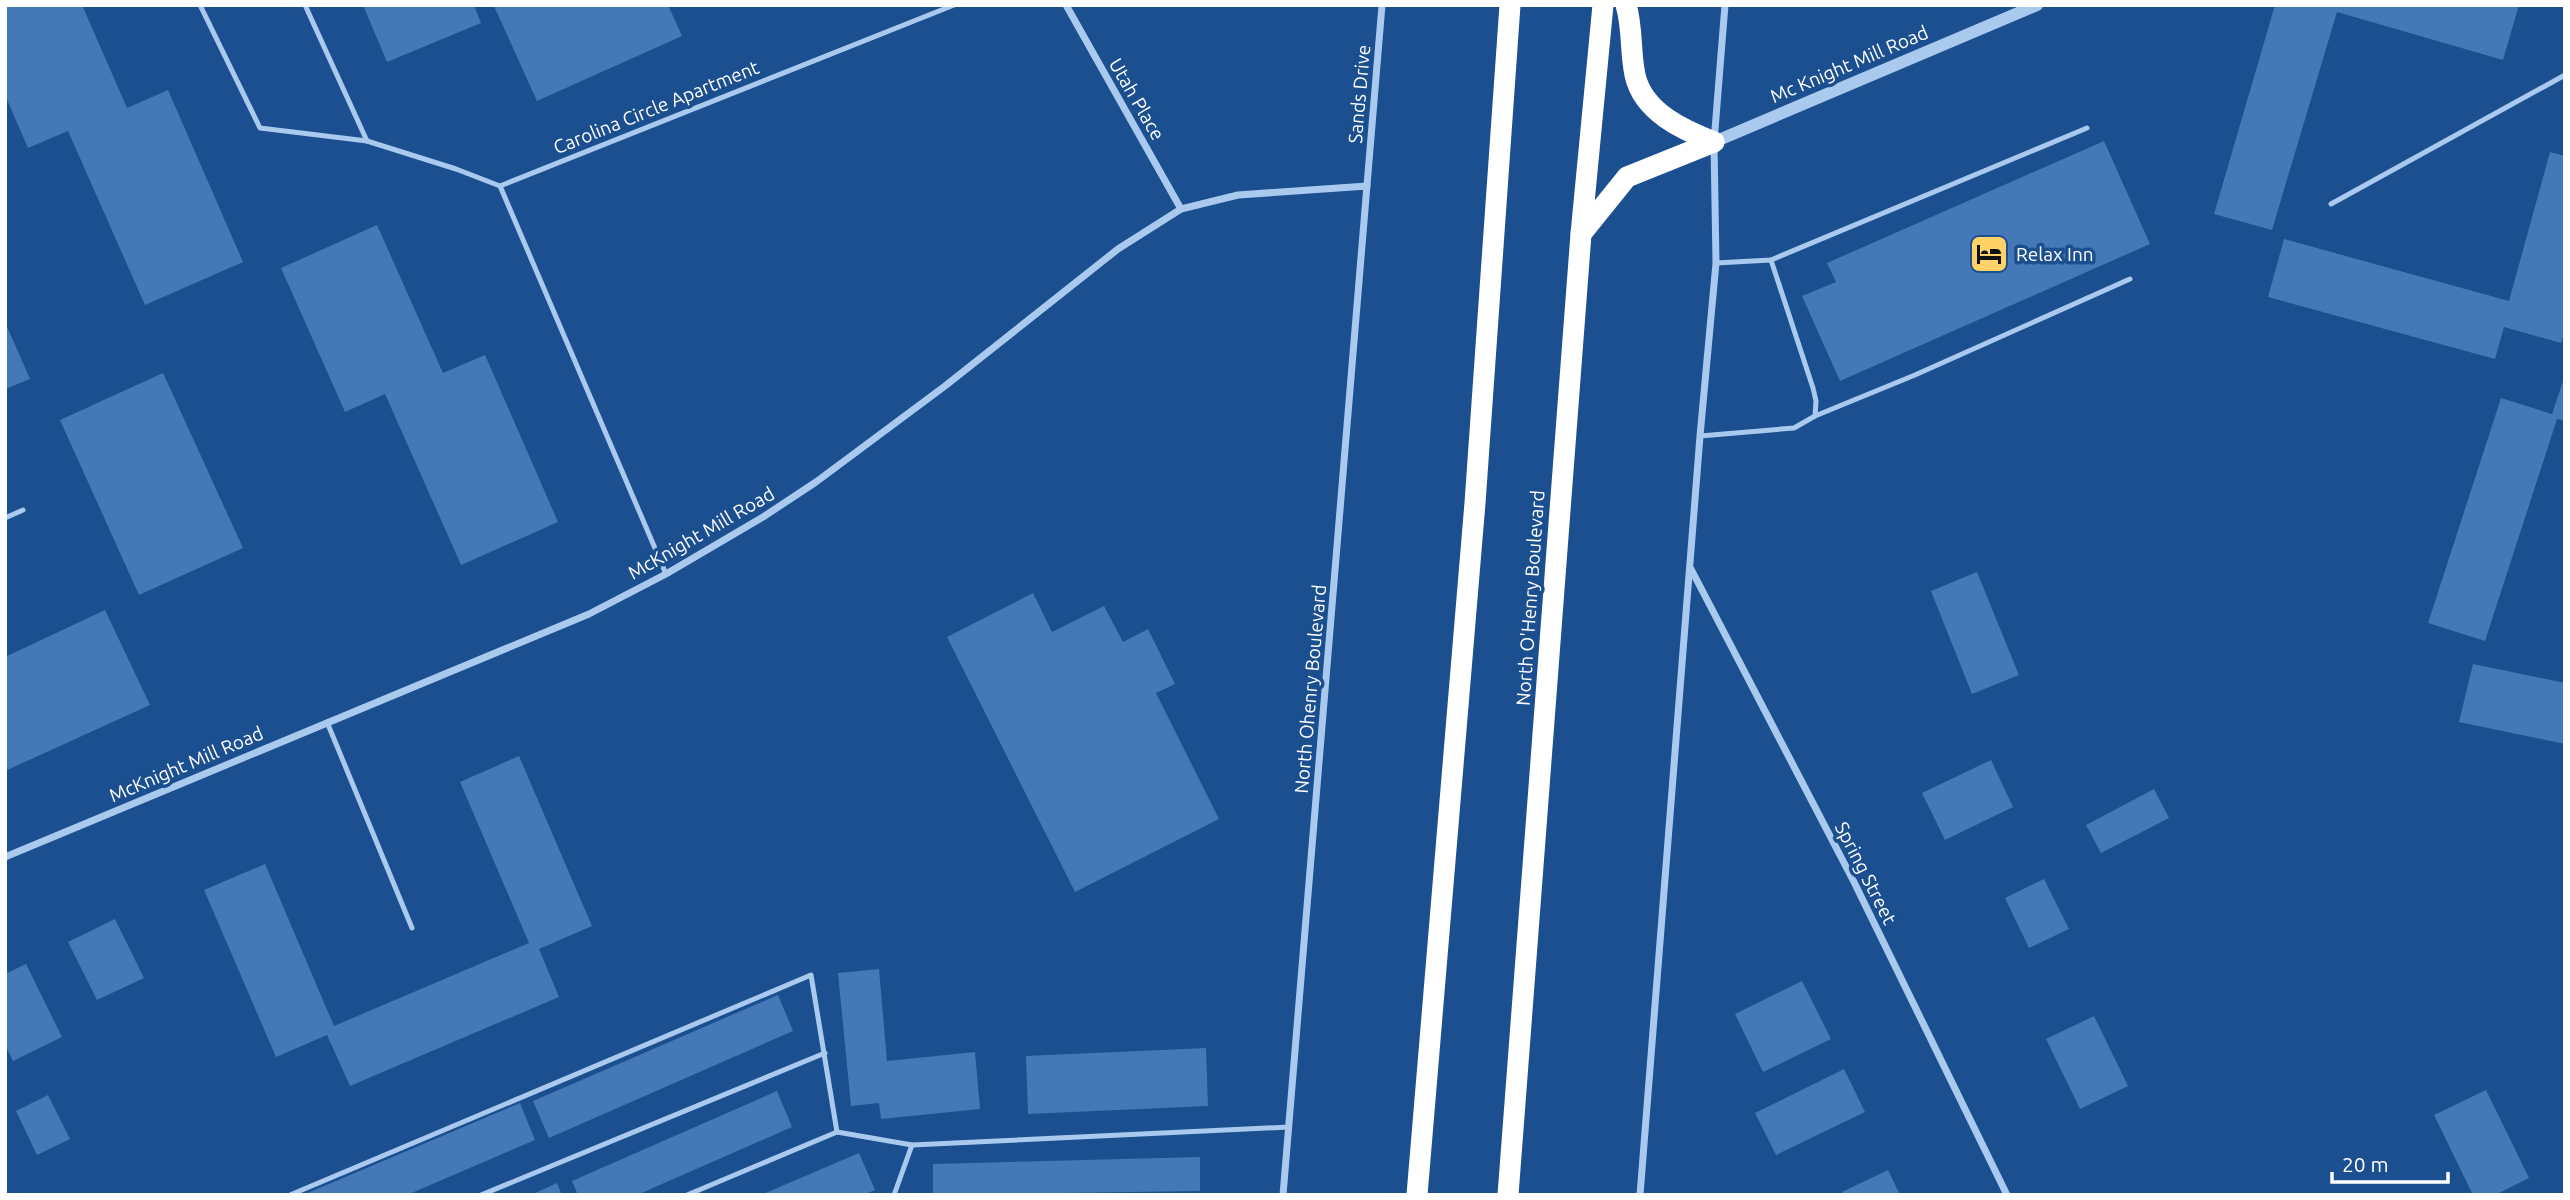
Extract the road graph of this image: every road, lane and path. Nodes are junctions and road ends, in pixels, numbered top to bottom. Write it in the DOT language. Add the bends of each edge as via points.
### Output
graph roads {
  1 [pos="201,5"];
  2 [pos="304,5"];
  3 [pos="954,5"];
  4 [pos="1066,5"];
  5 [pos="1382,5"];
  6 [pos="1510,5"];
  7 [pos="1603,5"];
  8 [pos="1626,5"];
  9 [pos="1725,5"];
  10 [pos="2037,5"];
  11 [pos="2565,75"];
  12 [pos="2087,128"];
  13 [pos="367,141"];
  14 [pos="1714,142"];
  15 [pos="500,186"];
  16 [pos="1367,186"];
  17 [pos="2331,204"];
  18 [pos="1181,209"];
  19 [pos="1581,234"];
  20 [pos="1771,260"];
  21 [pos="1716,263"];
  22 [pos="2130,279"];
  23 [pos="1815,416"];
  24 [pos="1699,436"];
  25 [pos="23,510"];
  26 [pos="5,518"];
  27 [pos="1691,568"];
  28 [pos="666,574"];
  29 [pos="327,722"];
  30 [pos="5,857"];
  31 [pos="412,928"];
  32 [pos="825,1053"];
  33 [pos="1289,1127"];
  34 [pos="837,1132"];
  35 [pos="912,1145"];
  36 [pos="290,1195"];
  37 [pos="481,1195"];
  38 [pos="687,1195"];
  39 [pos="894,1195"];
  40 [pos="1283,1195"];
  41 [pos="1417,1195"];
  42 [pos="1508,1195"];
  43 [pos="1640,1195"];
  44 [pos="2007,1195"];
  1 -- 13 [label="lane" via="260,128"];
  2 -- 13 [label="lane"];
  3 -- 15 [label="lane, Carolina Circle Apartment"];
  4 -- 18 [label="street, Utah Place"];
  5 -- 16 [label="street, Sands Drive"];
  6 -- 41 [label="highway" via="1475,503"];
  7 -- 19 [label="highway, North O'Henry Boulevard"];
  8 -- 14 [label="highway" via="1635,77 1644,98 1685,131"];
  9 -- 14 [label="street"];
  10 -- 14 [label="street, Mc Knight Mill Road"];
  11 -- 17 [label="lane"];
  12 -- 20 [label="lane"];
  13 -- 15 [label="lane"];
  14 -- 19 [label="highway" via="1627,177"];
  14 -- 21 [label="street"];
  15 -- 28 [label="lane"];
  16 -- 18 [label="street, McKnight Mill Road" via="1238,195"];
  16 -- 33 [label="street, North Ohenry Boulevard"];
  18 -- 28 [label="street, McKnight Mill Road" via="1118,249 945,387 816,482"];
  19 -- 42 [label="highway, North O'Henry Boulevard"];
  20 -- 21 [label="lane"];
  20 -- 23 [label="lane" via="1813,388"];
  21 -- 24 [label="street"];
  22 -- 23 [label="lane"];
  23 -- 24 [label="lane" via="1794,428"];
  24 -- 27 [label="street"];
  25 -- 26 [label="lane"];
  27 -- 43 [label="street"];
  27 -- 44 [label="street, Spring Street" via="1854,881"];
  28 -- 29 [label="street, McKnight Mill Road" via="589,614"];
  29 -- 30 [label="street, McKnight Mill Road"];
  29 -- 31 [label="lane"];
  32 -- 34 [label="lane"];
  32 -- 36 [label="lane" via="811,975"];
  32 -- 37 [label="lane"];
  33 -- 35 [label="lane"];
  33 -- 40 [label="street, North Ohenry Boulevard"];
  34 -- 35 [label="lane"];
  34 -- 38 [label="lane"];
  35 -- 39 [label="lane"];
}
